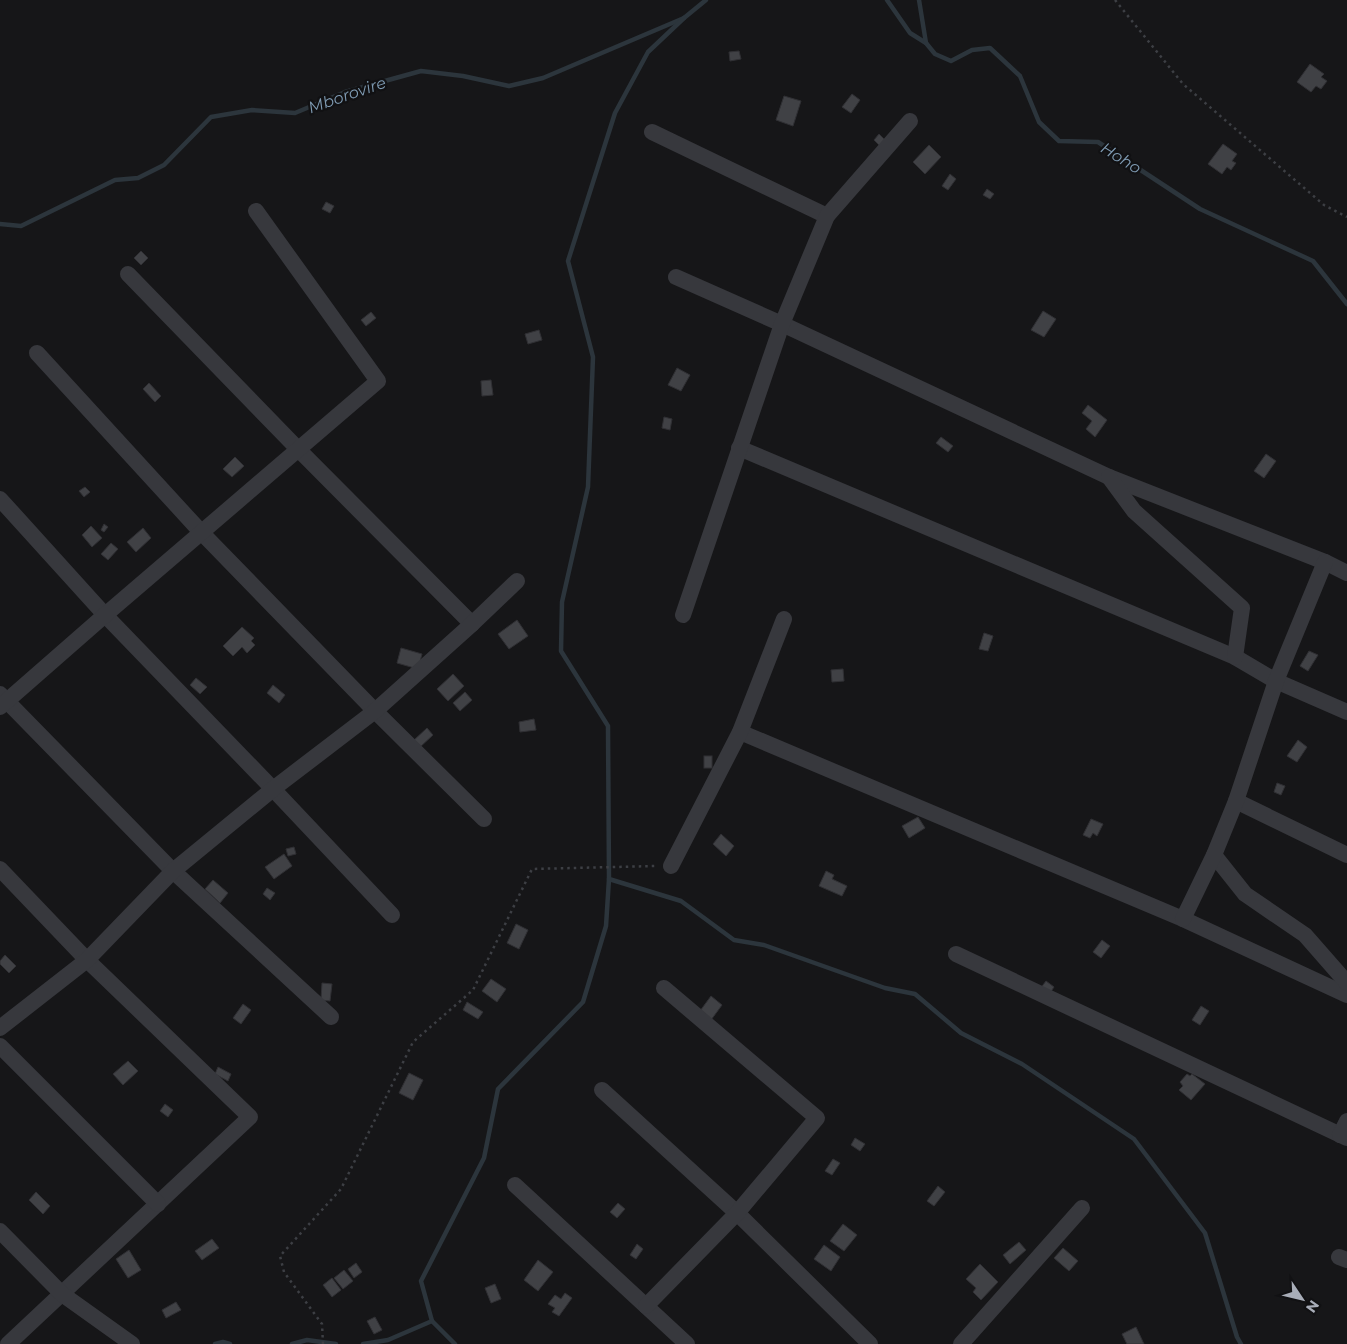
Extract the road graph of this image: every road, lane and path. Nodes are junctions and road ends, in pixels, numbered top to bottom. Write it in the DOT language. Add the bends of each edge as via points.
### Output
graph roads {
  1 [pos="1115,0"];
  2 [pos="910,121"];
  3 [pos="652,132"];
  4 [pos="256,211"];
  5 [pos="827,216"];
  6 [pos="1347,217"];
  7 [pos="128,274"];
  8 [pos="676,277"];
  9 [pos="782,324"];
  10 [pos="37,353"];
  11 [pos="739,448"];
  12 [pos="298,449"];
  13 [pos="1109,477"];
  14 [pos="0,499"];
  15 [pos="202,532"];
  16 [pos="1325,562"];
  17 [pos="1347,573"];
  18 [pos="517,581"];
  19 [pos="105,615"];
  20 [pos="683,615"];
  21 [pos="784,619"];
  22 [pos="472,624"];
  23 [pos="1235,657"];
  24 [pos="1276,681"];
  25 [pos="2,701"];
  26 [pos="375,711"];
  27 [pos="1347,712"];
  28 [pos="740,732"];
  29 [pos="273,788"];
  30 [pos="1236,801"];
  31 [pos="484,819"];
  32 [pos="1214,855"];
  33 [pos="1347,855"];
  34 [pos="671,866"];
  35 [pos="0,869"];
  36 [pos="173,871"];
  37 [pos="392,915"];
  38 [pos="1183,919"];
  39 [pos="956,954"];
  40 [pos="87,960"];
  41 [pos="1347,983"];
  42 [pos="664,988"];
  43 [pos="1347,995"];
  44 [pos="331,1018"];
  45 [pos="0,1028"];
  46 [pos="0,1046"];
  47 [pos="602,1090"];
  48 [pos="1345,1132"];
  49 [pos="515,1185"];
  50 [pos="158,1204"];
  51 [pos="1082,1208"];
  52 [pos="737,1213"];
  53 [pos="0,1231"];
  54 [pos="62,1294"];
  55 [pos="646,1306"];
  56 [pos="8,1344"];
  57 [pos="132,1344"];
  58 [pos="322,1344"];
  59 [pos="687,1344"];
  60 [pos="870,1344"];
  61 [pos="960,1344"];
  1 -- 6 [label="path" via="1183,84 1324,205"];
  2 -- 5 [label="street"];
  3 -- 5 [label="street"];
  4 -- 12 [label="street" via="378,381"];
  5 -- 9 [label="street"];
  7 -- 12 [label="street"];
  8 -- 9 [label="street"];
  9 -- 11 [label="street"];
  9 -- 13 [label="street"];
  10 -- 15 [label="street"];
  11 -- 20 [label="street"];
  11 -- 23 [label="street"];
  12 -- 15 [label="street"];
  12 -- 22 [label="street"];
  13 -- 16 [label="street"];
  13 -- 23 [label="street" via="1134,511 1242,608"];
  14 -- 19 [label="street"];
  15 -- 19 [label="street"];
  15 -- 26 [label="street"];
  16 -- 17 [label="street"];
  16 -- 24 [label="street"];
  18 -- 22 [label="street"];
  19 -- 25 [label="street"];
  19 -- 29 [label="street"];
  21 -- 28 [label="street"];
  22 -- 26 [label="street"];
  23 -- 24 [label="street"];
  24 -- 27 [label="street"];
  24 -- 30 [label="street"];
  25 -- 36 [label="street"];
  26 -- 29 [label="street"];
  26 -- 31 [label="street"];
  28 -- 34 [label="street"];
  28 -- 38 [label="street"];
  29 -- 36 [label="street"];
  29 -- 37 [label="street"];
  30 -- 32 [label="street"];
  30 -- 33 [label="street"];
  32 -- 38 [label="street"];
  32 -- 41 [label="street" via="1245,894 1305,935"];
  34 -- 58 [label="path" via="532,869 473,990 414,1042 341,1189 280,1256 284,1272 322,1324"];
  35 -- 40 [label="street"];
  36 -- 40 [label="street"];
  36 -- 44 [label="street"];
  38 -- 43 [label="street"];
  39 -- 48 [label="street"];
  40 -- 45 [label="street"];
  40 -- 50 [label="street" via="250,1118"];
  42 -- 52 [label="street" via="817,1118"];
  46 -- 50 [label="street"];
  47 -- 52 [label="street"];
  49 -- 55 [label="street"];
  50 -- 54 [label="street"];
  51 -- 61 [label="street"];
  52 -- 55 [label="street"];
  52 -- 60 [label="street"];
  53 -- 54 [label="street"];
  54 -- 56 [label="street"];
  54 -- 57 [label="street"];
  55 -- 59 [label="street"];
}
